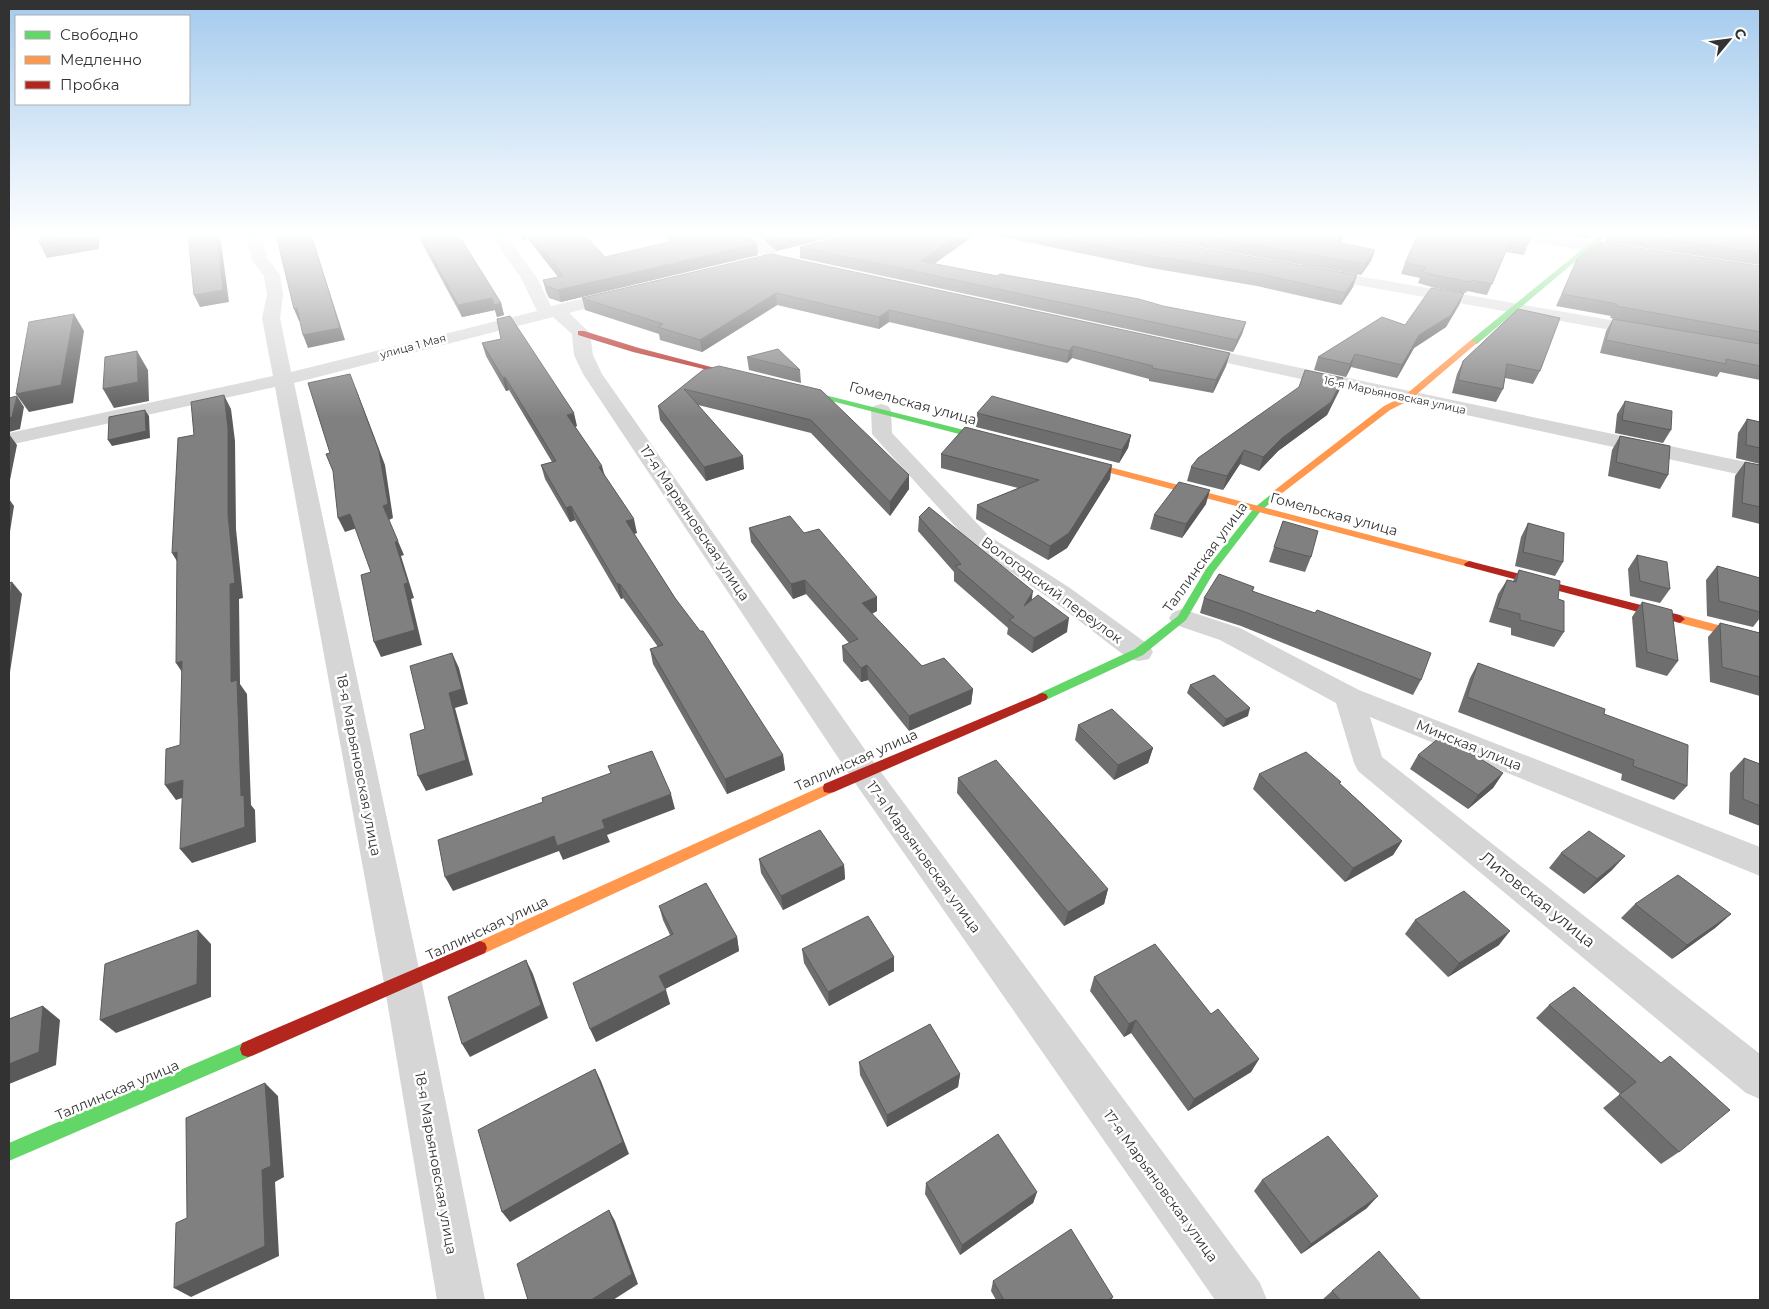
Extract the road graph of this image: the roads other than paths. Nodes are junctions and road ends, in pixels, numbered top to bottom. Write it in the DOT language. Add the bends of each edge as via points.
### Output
graph roads {
  1 [pos="275,295"];
  2 [pos="540,295"];
  3 [pos="619,295"];
  4 [pos="1439,295"];
  5 [pos="1530,295"];
  6 [pos="1514,308"];
  7 [pos="550,311"];
  8 [pos="581,333"];
  9 [pos="1666,335"];
  10 [pos="1174,346"];
  11 [pos="283,380"];
  12 [pos="759,380"];
  13 [pos="778,385"];
  14 [pos="1407,398"];
  15 [pos="881,410"];
  16 [pos="9,439"];
  17 [pos="1006,443"];
  18 [pos="1064,459"];
  19 [pos="1760,472"];
  20 [pos="1257,510"];
  21 [pos="1182,618"];
  22 [pos="1760,640"];
  23 [pos="1139,652"];
  24 [pos="1349,697"];
  25 [pos="864,772"];
  26 [pos="1760,862"];
  27 [pos="402,983"];
  28 [pos="1760,1079"];
  29 [pos="9,1152"];
  30 [pos="461,1300"];
  31 [pos="1243,1300"];
  1 -- 11 [label="street, 18-я Марьяновская улица" via="271,318"];
  2 -- 7 [label="street"];
  3 -- 7 [label="street, улица 1 Мая"];
  4 -- 6 [label="street"];
  5 -- 6 [label="street, Таллинская улица"];
  6 -- 9 [label="street"];
  6 -- 14 [label="street, Таллинская улица"];
  7 -- 8 [label="street"];
  7 -- 11 [label="street, улица 1 Мая"];
  8 -- 12 [label="street"];
  8 -- 25 [label="street, 17-я Марьяновская улица" via="581,354 586,366"];
  10 -- 14 [label="street, 16-я Марьяновская улица"];
  11 -- 16 [label="street, улица 1 Мая"];
  11 -- 27 [label="street, 18-я Марьяновская улица"];
  13 -- 15 [label="street, Гомельская улица"];
  14 -- 19 [label="street, 16-я Марьяновская улица"];
  14 -- 20 [label="street, Таллинская улица" via="1386,408"];
  15 -- 17 [label="street, Гомельская улица"];
  15 -- 23 [label="street, Вологодский переулок" via="882,434 981,541"];
  18 -- 20 [label="street, Гомельская улица"];
  20 -- 21 [label="street, Таллинская улица" via="1210,571"];
  20 -- 22 [label="street, Гомельская улица"];
  21 -- 23 [label="street, Таллинская улица"];
  21 -- 24 [label="street, Минская улица" via="1230,634"];
  23 -- 25 [label="street, Таллинская улица"];
  24 -- 26 [label="street, Минская улица"];
  24 -- 28 [label="street, Литовская улица" via="1369,763"];
  25 -- 27 [label="street, Таллинская улица"];
  25 -- 31 [label="street, 17-я Марьяновская улица"];
  27 -- 29 [label="street, Таллинская улица"];
  27 -- 30 [label="street, 18-я Марьяновская улица"];
}
